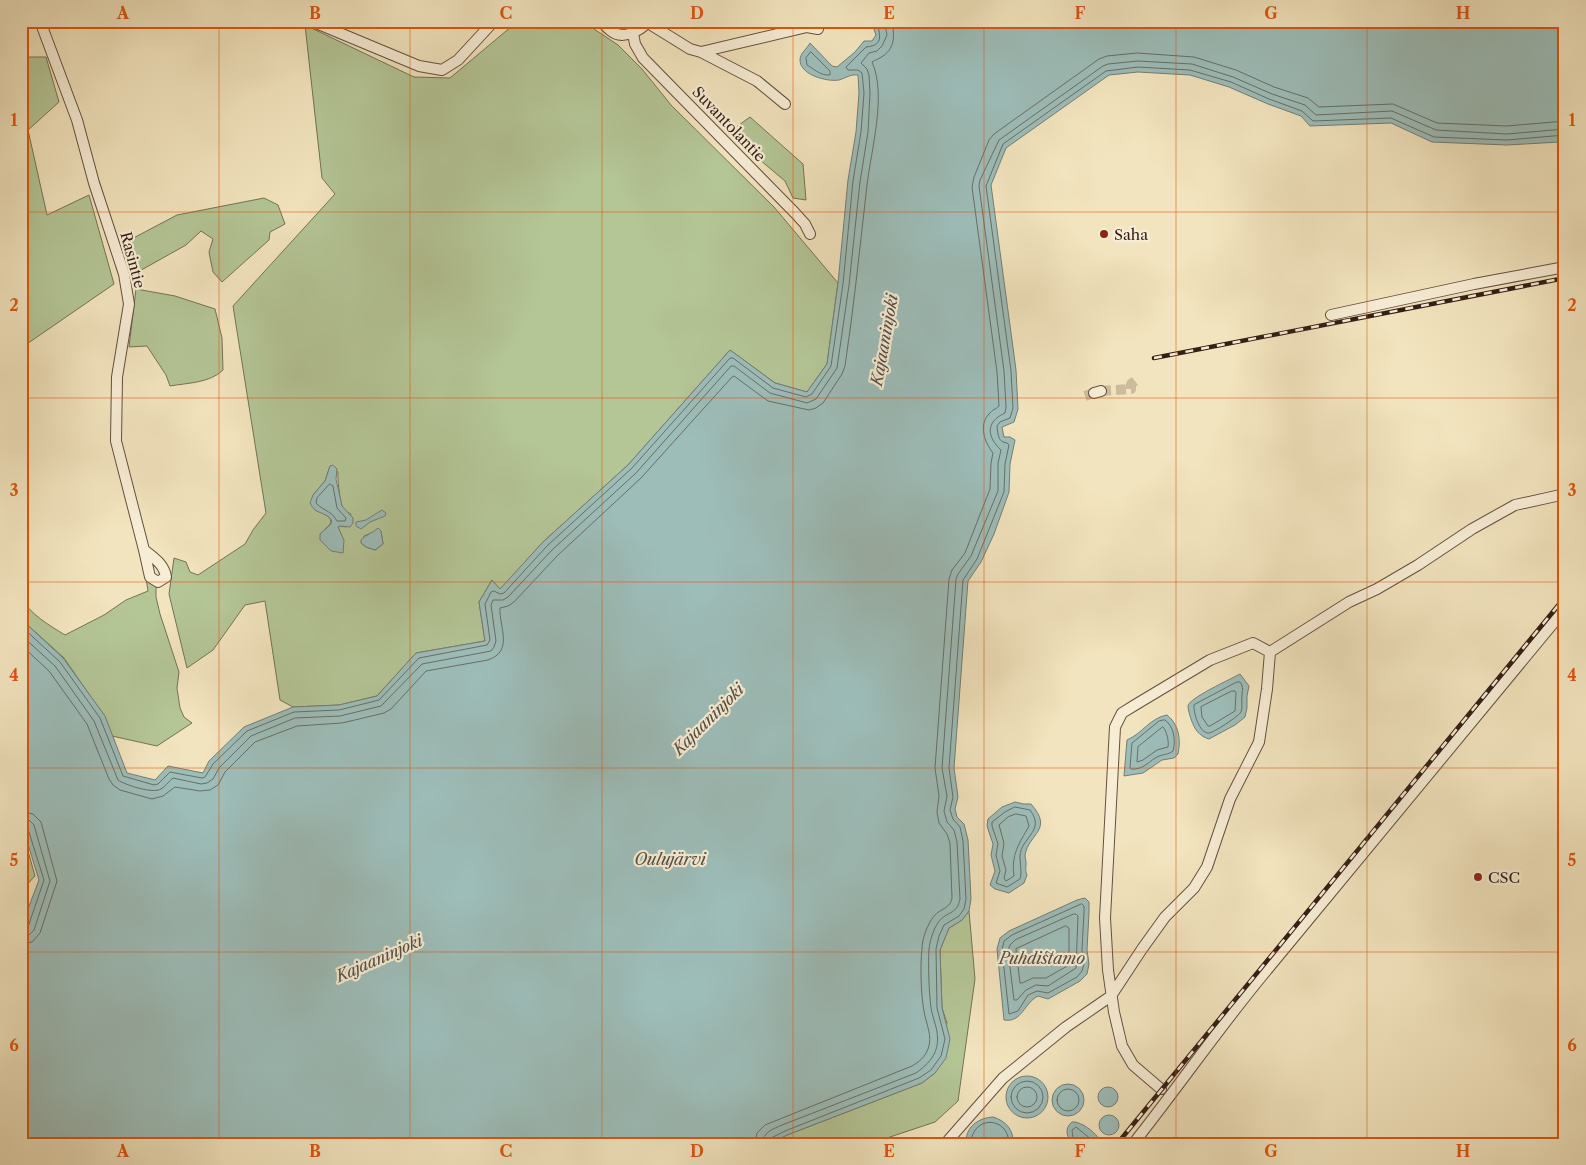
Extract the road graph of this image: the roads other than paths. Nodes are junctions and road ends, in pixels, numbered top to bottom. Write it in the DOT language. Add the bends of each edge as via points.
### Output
graph roads {
  1 [pos="40,21"];
  2 [pos="312,21"];
  3 [pos="494,21"];
  4 [pos="601,21"];
  5 [pos="649,22"];
  6 [pos="818,29"];
  7 [pos="633,33"];
  8 [pos="701,52"];
  9 [pos="785,104"];
  10 [pos="810,234"];
  11 [pos="1565,267"];
  12 [pos="1331,315"];
  13 [pos="1565,494"];
  14 [pos="144,550"];
  15 [pos="1565,609"];
  16 [pos="1270,652"];
  17 [pos="1112,996"];
  18 [pos="1161,1089"];
  19 [pos="945,1144"];
  20 [pos="1133,1144"];
  1 -- 14 [label="street, Rasintie" via="77,120 124,274 129,304 117,377 116,441"];
  2 -- 3 [label="street" via="419,66 442,70 458,60"];
  4 -- 7 [label="street" via="611,32"];
  5 -- 7 [label="street"];
  5 -- 8 [label="street" via="690,49"];
  6 -- 8 [label="street" via="807,27"];
  7 -- 10 [label="street, Suvantolantie" via="643,58 798,216"];
  8 -- 9 [label="street" via="757,81"];
  11 -- 12 [label="street"];
  13 -- 16 [label="street" via="1515,506 1472,529 1410,570 1349,602"];
  14 -- 14 [label="street, Rasintie" via="150,577 158,582 166,577 165,570"];
  15 -- 20 [label="street" via="1219,1029"];
  16 -- 17 [label="street" via="1259,742 1230,799 1207,867 1194,888 1165,917"];
  16 -- 17 [label="street" via="1253,643 1210,660 1122,713 1118,721 1114,738 1105,918"];
  17 -- 18 [label="street" via="1122,1046 1133,1065"];
  17 -- 19 [label="street" via="1066,1027 1003,1078"];
}
